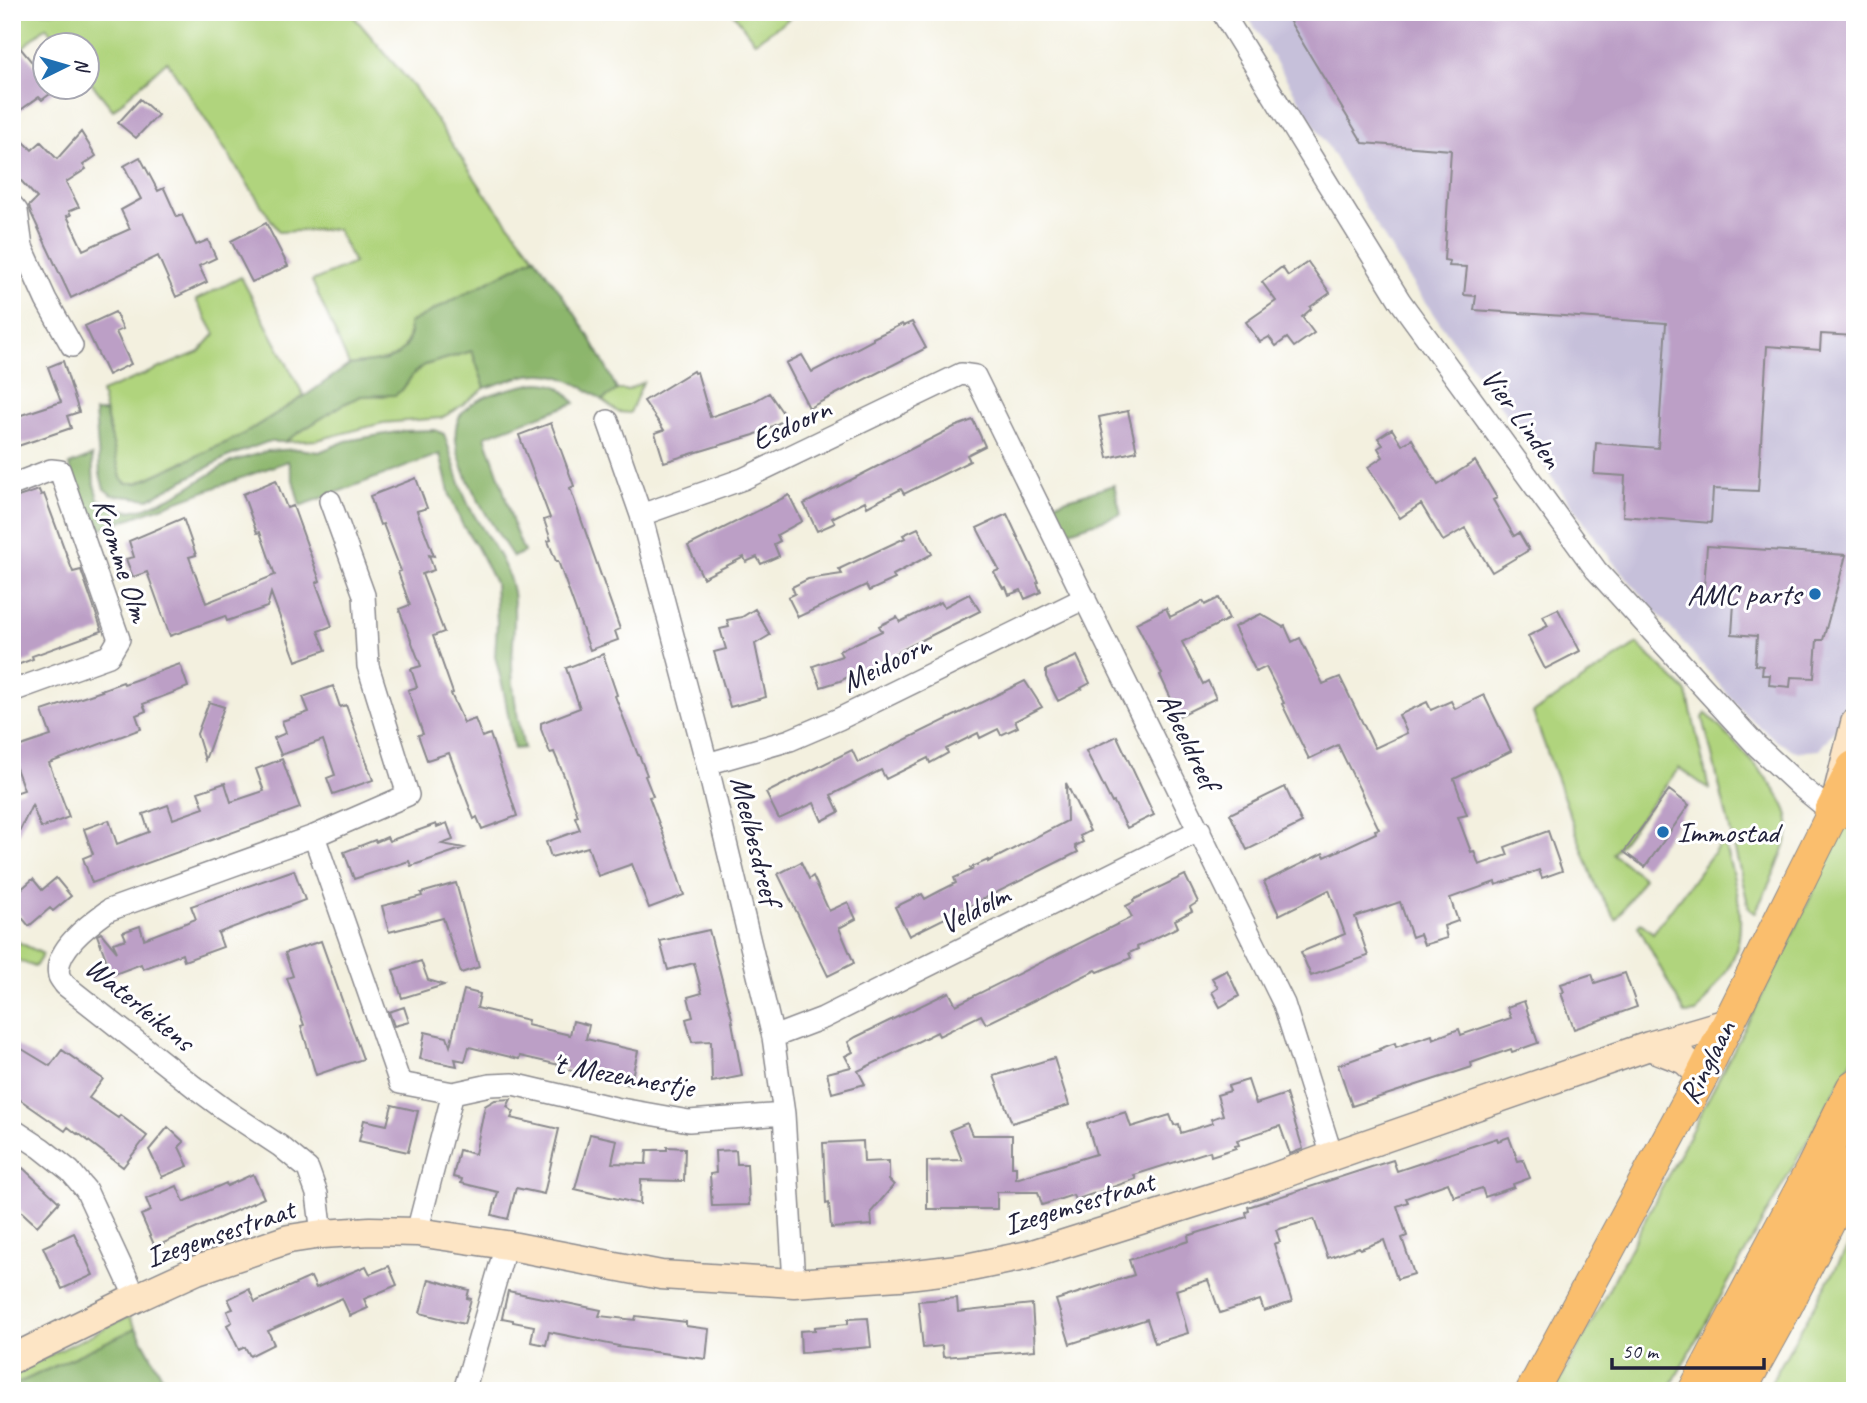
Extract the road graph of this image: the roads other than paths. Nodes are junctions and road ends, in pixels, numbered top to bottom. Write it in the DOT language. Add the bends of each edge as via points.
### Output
graph roads {
  1 [pos="1222,12"];
  2 [pos="12,205"];
  3 [pos="72,346"];
  4 [pos="961,374"];
  5 [pos="608,421"];
  6 [pos="12,485"];
  7 [pos="330,501"];
  8 [pos="641,515"];
  9 [pos="1085,598"];
  10 [pos="12,691"];
  11 [pos="1855,723"];
  12 [pos="707,764"];
  13 [pos="1855,769"];
  14 [pos="1833,813"];
  15 [pos="1200,830"];
  16 [pos="314,836"];
  17 [pos="1727,1023"];
  18 [pos="773,1037"];
  19 [pos="1649,1046"];
  20 [pos="1702,1076"];
  21 [pos="1855,1088"];
  22 [pos="453,1093"];
  23 [pos="784,1114"];
  24 [pos="12,1129"];
  25 [pos="1332,1156"];
  26 [pos="1855,1165"];
  27 [pos="418,1232"];
  28 [pos="322,1234"];
  29 [pos="506,1245"];
  30 [pos="794,1283"];
  31 [pos="136,1298"];
  32 [pos="12,1359"];
  33 [pos="464,1391"];
  34 [pos="1532,1391"];
  35 [pos="1697,1391"];
  36 [pos="1737,1391"];
  1 -- 14 [label="street, Vier Linden" via="1400,301 1596,570 1757,746"];
  2 -- 3 [label="street" via="22,247"];
  4 -- 8 [label="street, Esdoorn" via="743,479"];
  4 -- 9 [label="street, Abeeldreef" via="975,376"];
  5 -- 8 [label="street, Meelbesdreef"];
  6 -- 10 [label="street, Kromme Olm" via="60,471 119,639 109,656"];
  7 -- 16 [label="street, Waterleikens" via="364,595 368,666 408,795"];
  8 -- 12 [label="street, Meelbesdreef"];
  9 -- 12 [label="street, Meidoorn" via="839,719 790,740"];
  9 -- 15 [label="street, Abeeldreef"];
  11 -- 14 [label="street, Ringlaan"];
  12 -- 18 [label="street, Meelbesdreef"];
  13 -- 14 [label="highway"];
  14 -- 17 [label="main road, Ringlaan"];
  15 -- 18 [label="street, Veldolm" via="835,1012"];
  15 -- 25 [label="street, Abeeldreef" via="1284,1003"];
  16 -- 22 [label="street" via="400,1083"];
  16 -- 28 [label="street, Waterleikens" via="109,911 85,927 64,951 59,976 193,1086 309,1169"];
  17 -- 19 [label="street, Izegemsestraat"];
  17 -- 20 [label="main road, Ringlaan"];
  18 -- 23 [label="street, Meelbesdreef"];
  19 -- 20 [label="street" via="1685,1060"];
  19 -- 25 [label="street, Izegemsestraat"];
  20 -- 34 [label="main road, Ringlaan"];
  21 -- 35 [label="highway"];
  22 -- 23 [label="street, 't Mezennestje" via="513,1084 689,1121"];
  22 -- 27 [label="street"];
  23 -- 30 [label="street, Meelbesdreef"];
  24 -- 31 [label="street" via="70,1171 86,1190"];
  25 -- 30 [label="street, Izegemsestraat" via="1029,1255 899,1276"];
  26 -- 36 [label="highway"];
  27 -- 28 [label="street, Izegemsestraat"];
  27 -- 29 [label="street, Izegemsestraat"];
  28 -- 31 [label="street, Izegemsestraat" via="246,1253"];
  29 -- 30 [label="street, Izegemsestraat" via="661,1275"];
  29 -- 33 [label="street"];
  31 -- 32 [label="street, Izegemsestraat"];
}
